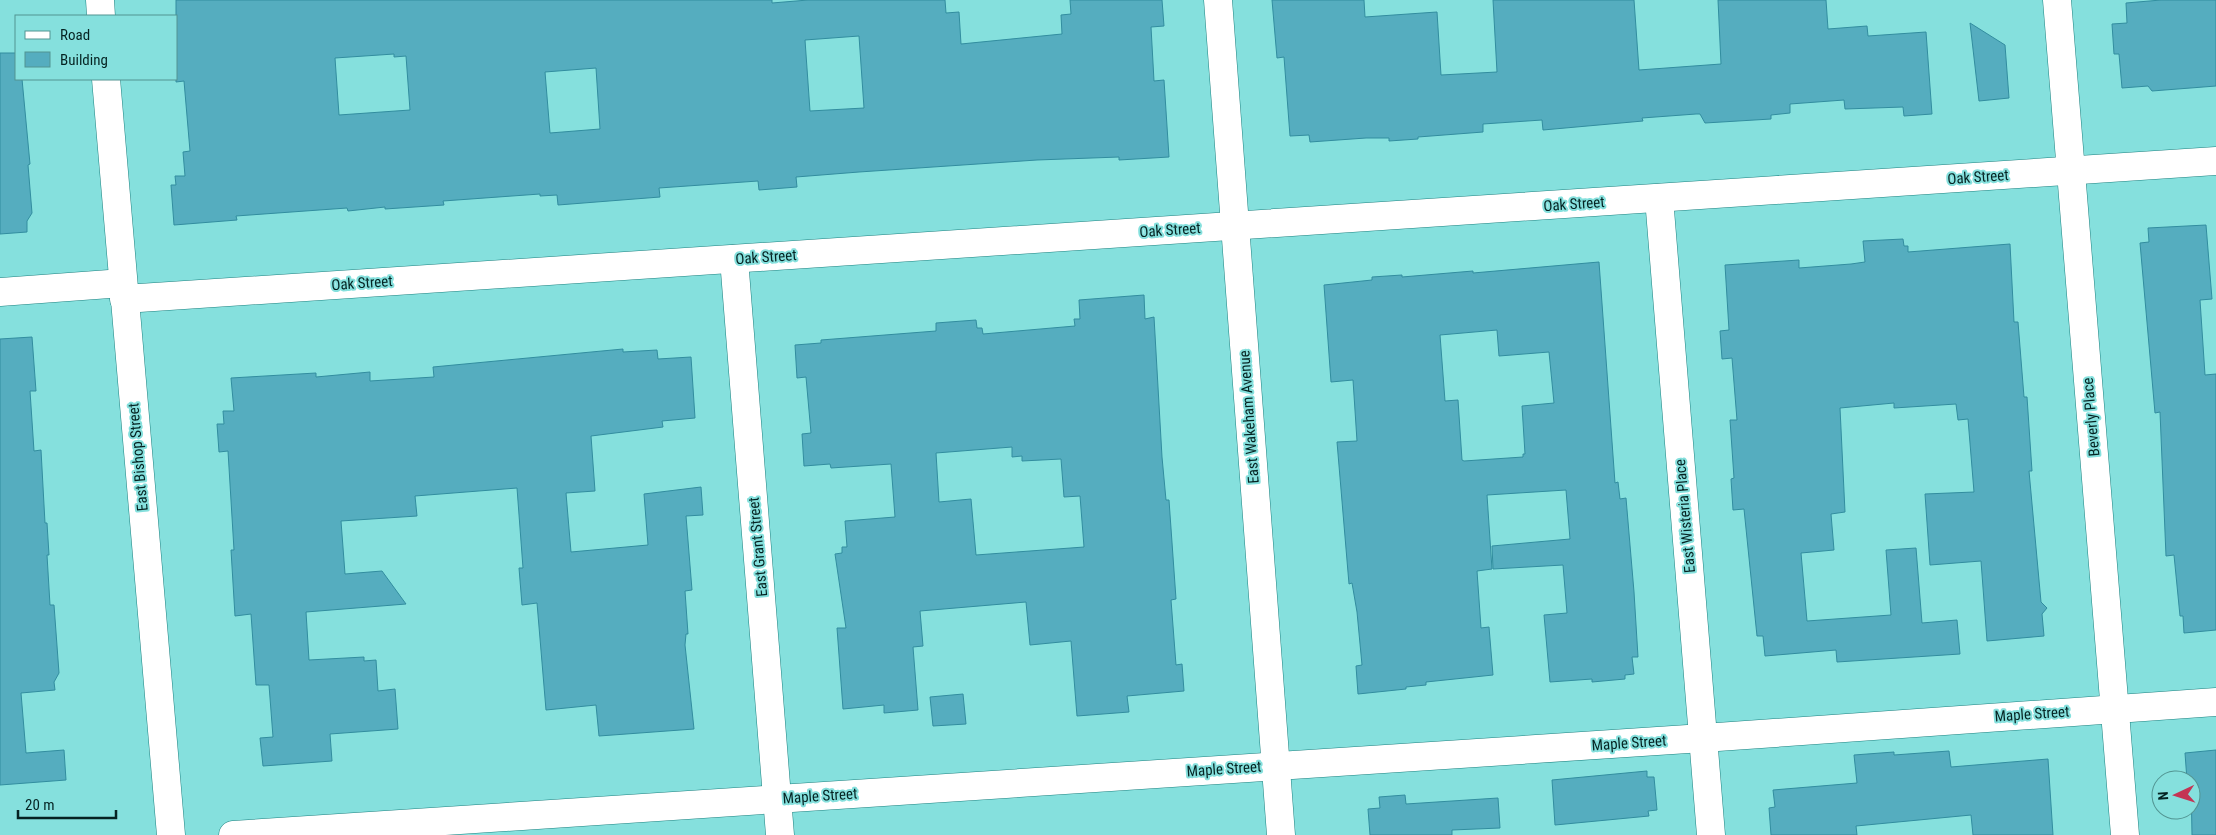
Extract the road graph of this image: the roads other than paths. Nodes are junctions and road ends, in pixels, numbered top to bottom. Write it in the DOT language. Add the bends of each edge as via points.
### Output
graph roads {
  1 [pos="100,0"];
  2 [pos="1218,0"];
  3 [pos="2057,0"];
  4 [pos="101,15"];
  5 [pos="106,80"];
  6 [pos="2216,161"];
  7 [pos="2071,170"];
  8 [pos="1659,198"];
  9 [pos="1235,226"];
  10 [pos="734,259"];
  11 [pos="123,291"];
  12 [pos="0,292"];
  13 [pos="2216,702"];
  14 [pos="2115,708"];
  15 [pos="1703,738"];
  16 [pos="1275,766"];
  17 [pos="778,799"];
  18 [pos="171,835"];
  19 [pos="233,835"];
  20 [pos="780,835"];
  21 [pos="1280,835"];
  22 [pos="1711,835"];
  23 [pos="2125,835"];
  1 -- 4 [label="street"];
  2 -- 9 [label="street, East Wakeham Avenue"];
  3 -- 7 [label="street, Beverly Place"];
  5 -- 11 [label="street, East Bishop Street"];
  6 -- 7 [label="street, Oak Street"];
  7 -- 8 [label="street, Oak Street"];
  7 -- 14 [label="street, Beverly Place"];
  8 -- 9 [label="street, Oak Street"];
  8 -- 15 [label="street, East Wisteria Place"];
  9 -- 10 [label="street, Oak Street"];
  9 -- 16 [label="street, East Wakeham Avenue"];
  10 -- 11 [label="street, Oak Street"];
  10 -- 17 [label="street, East Grant Street"];
  11 -- 12 [label="street, Oak Street"];
  11 -- 18 [label="street, East Bishop Street"];
  13 -- 14 [label="street, Maple Street"];
  14 -- 15 [label="street, Maple Street"];
  14 -- 23 [label="street, Beverly Place"];
  15 -- 16 [label="street, Maple Street"];
  15 -- 22 [label="street, East Wisteria Place"];
  16 -- 17 [label="street, Maple Street"];
  16 -- 21 [label="street, East Wakeham Avenue"];
  17 -- 19 [label="street, Maple Street"];
  17 -- 20 [label="street, East Grant Street"];
}
